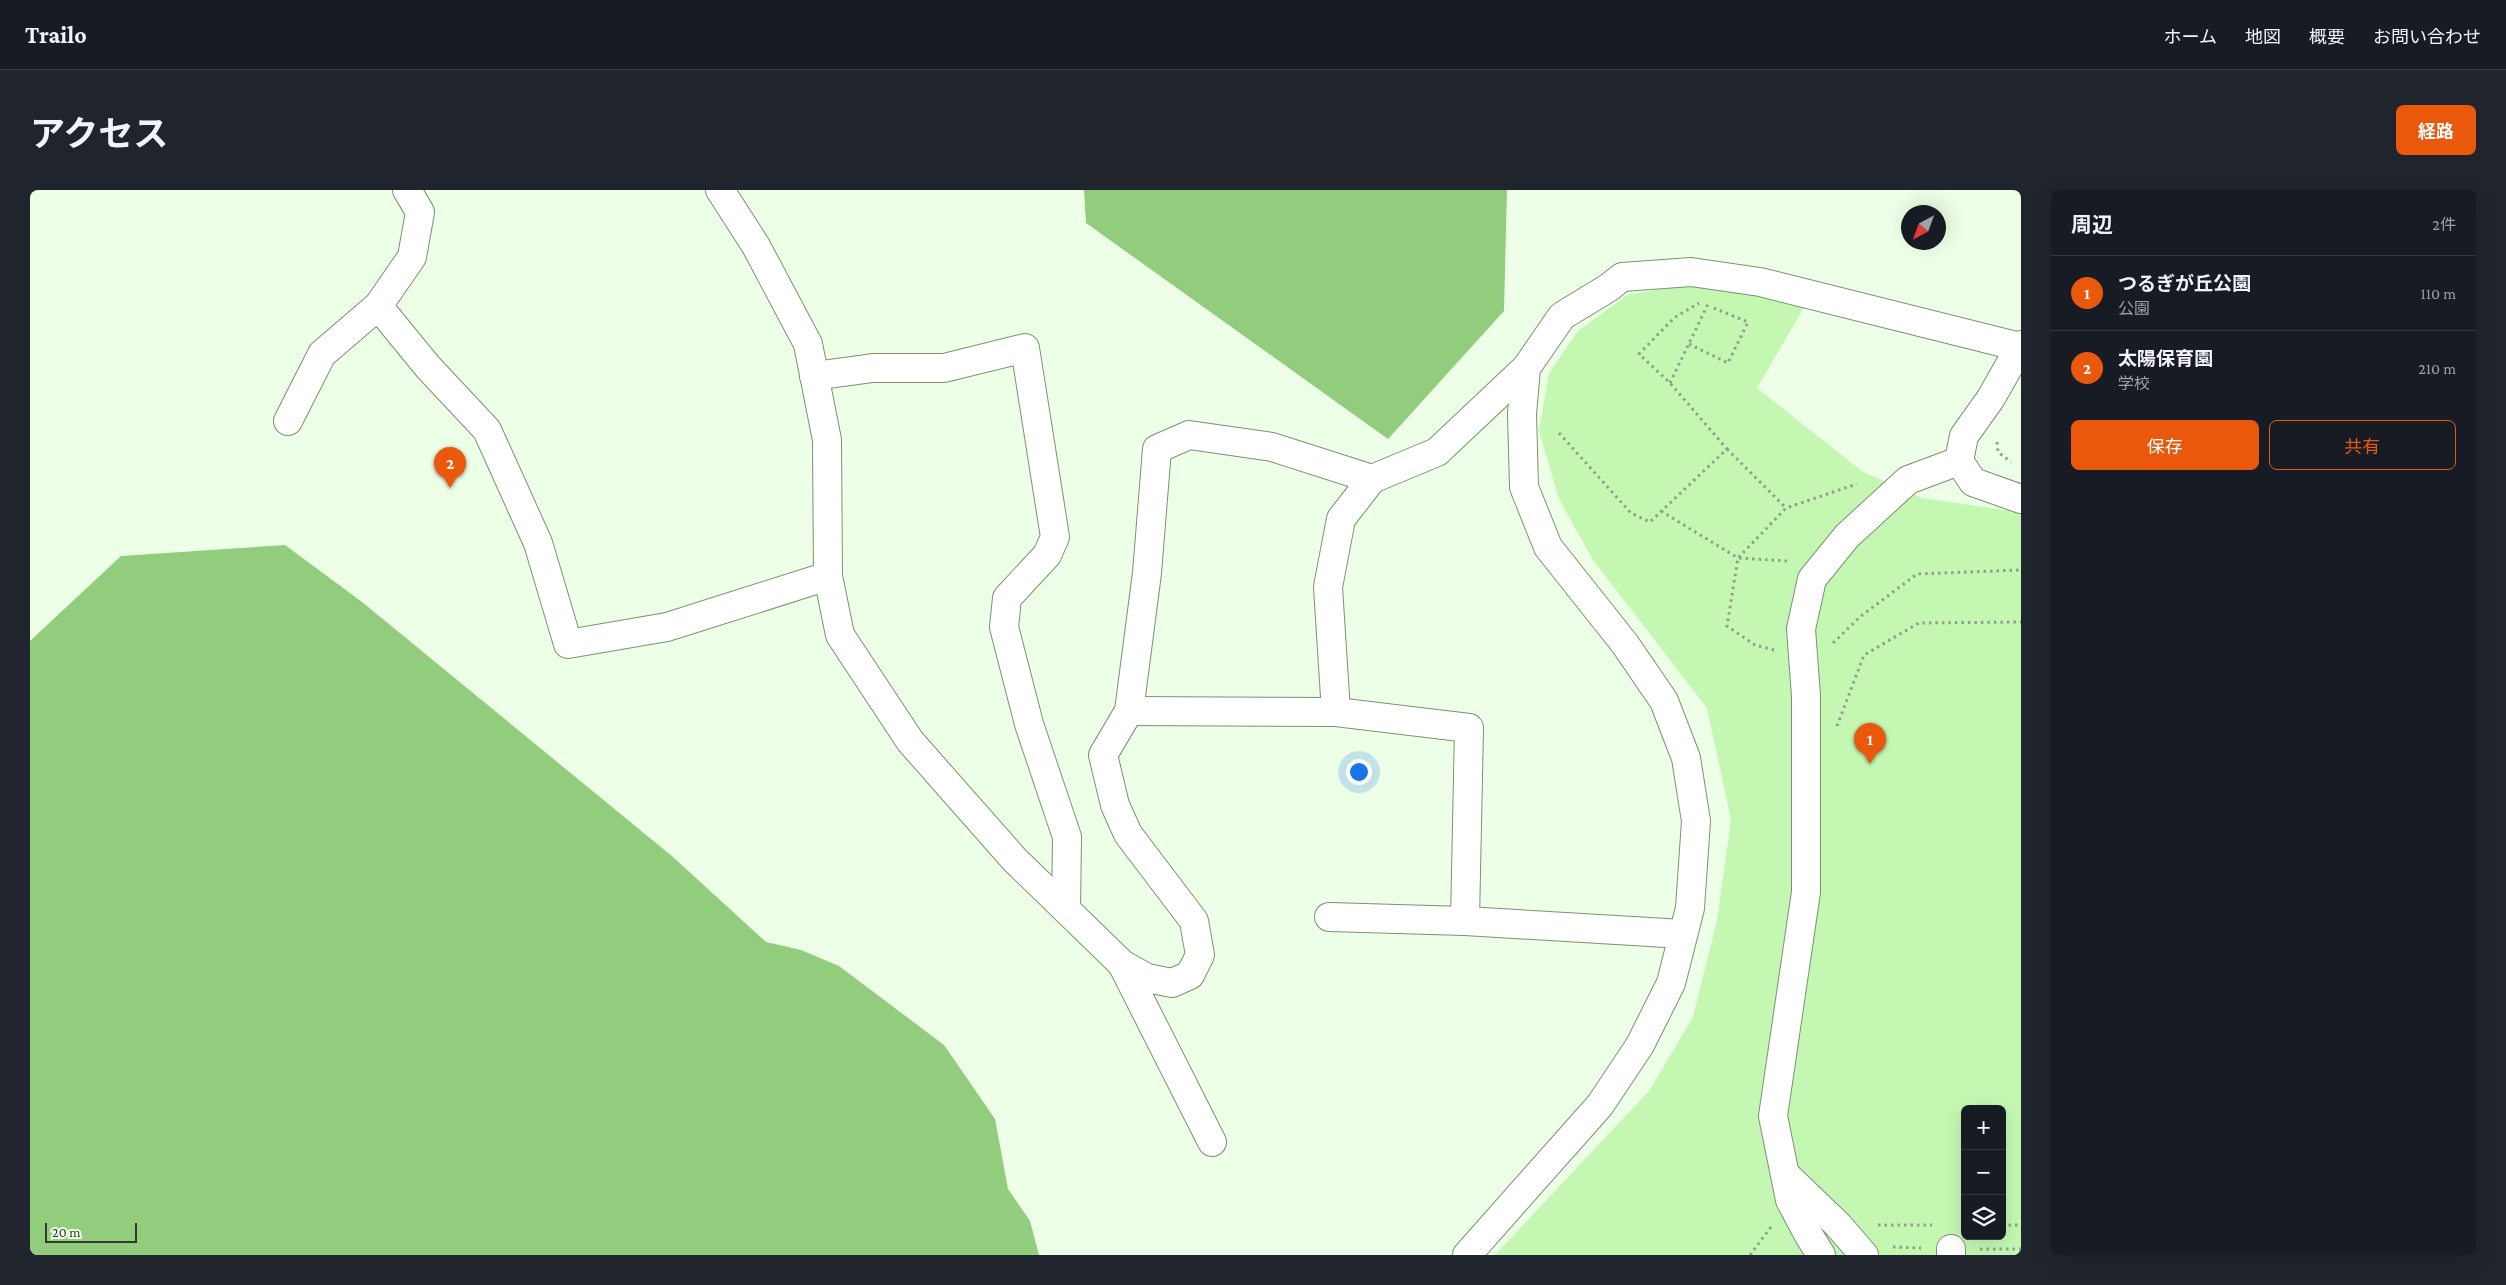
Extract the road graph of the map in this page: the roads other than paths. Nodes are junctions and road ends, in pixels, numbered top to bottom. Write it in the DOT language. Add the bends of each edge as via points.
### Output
graph roads {
  1 [pos="407,190"];
  2 [pos="720,190"];
  3 [pos="378,306"];
  4 [pos="2020,346"];
  5 [pos="1526,368"];
  6 [pos="814,376"];
  7 [pos="288,421"];
  8 [pos="1959,462"];
  9 [pos="1372,480"];
  10 [pos="2021,499"];
  11 [pos="828,576"];
  12 [pos="1129,711"];
  13 [pos="1336,712"];
  14 [pos="1066,909"];
  15 [pos="1330,917"];
  16 [pos="1465,920"];
  17 [pos="1683,934"];
  18 [pos="1122,964"];
  19 [pos="1212,1142"];
  20 [pos="1785,1174"];
  21 [pos="1861,1251"];
  22 [pos="1467,1255"];
  23 [pos="1821,1255"];
  1 -- 3 [label="street" via="420,212 412,257"];
  2 -- 6 [label="street" via="756,246 808,344"];
  3 -- 7 [label="street" via="322,354"];
  3 -- 11 [label="street" via="428,367 487,430 538,543 568,644 668,627"];
  4 -- 5 [label="street" via="1760,282 1717,286 1692,272 1622,278 1562,316"];
  4 -- 8 [label="street" via="1991,398 1964,436"];
  5 -- 9 [label="street" via="1437,452"];
  5 -- 17 [label="street" via="1522,414 1524,487 1548,547 1664,701 1686,758 1696,821 1690,908"];
  6 -- 11 [label="street" via="827,440"];
  6 -- 14 [label="street" via="873,368 944,368 1025,348 1055,537 1047,555 1007,598 1004,627 1029,724 1067,837"];
  8 -- 10 [label="street" via="1973,482"];
  8 -- 20 [label="street" via="1908,480 1847,536 1812,579 1801,629 1806,892 1773,1116"];
  9 -- 12 [label="street" via="1272,447 1188,435 1157,449 1147,573"];
  9 -- 13 [label="street" via="1341,520 1328,587"];
  11 -- 14 [label="street" via="840,635 910,741 1014,859"];
  12 -- 13 [label="street"];
  12 -- 18 [label="street" via="1103,756 1115,805 1128,834 1194,921 1200,955 1190,975 1172,983 1148,978"];
  13 -- 16 [label="street" via="1469,728"];
  14 -- 18 [label="street"];
  15 -- 16 [label="street"];
  16 -- 17 [label="street"];
  17 -- 22 [label="street" via="1671,983 1640,1045 1600,1105"];
  18 -- 19 [label="street"];
  20 -- 21 [label="street"];
  20 -- 23 [label="street" via="1790,1200"];
}
